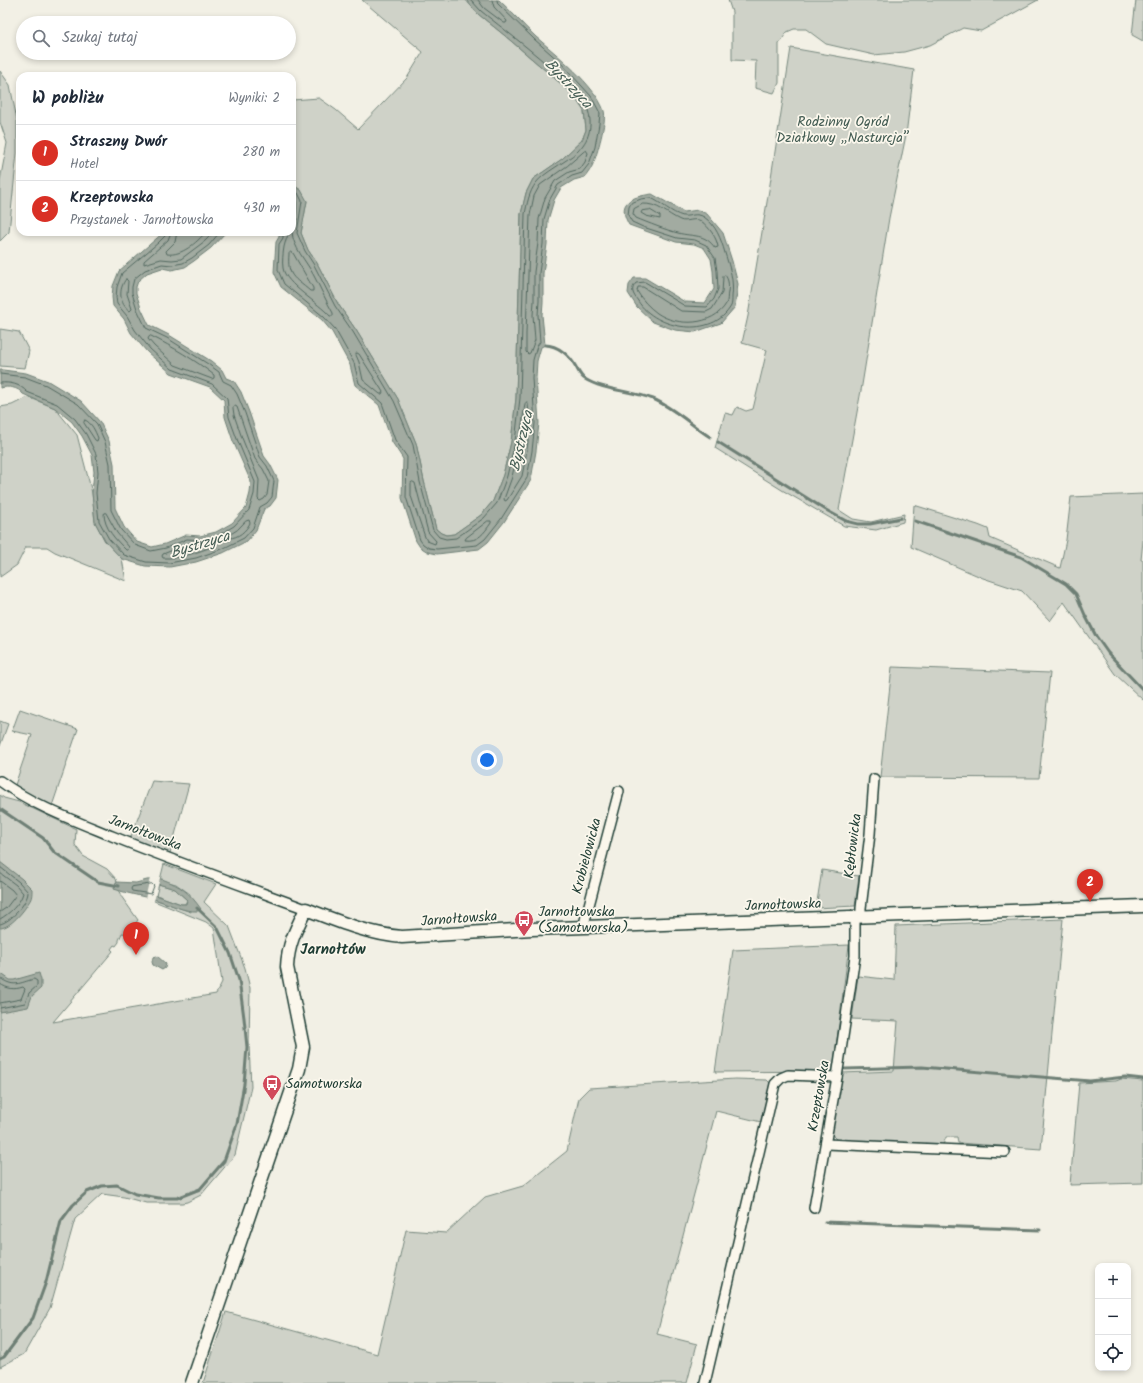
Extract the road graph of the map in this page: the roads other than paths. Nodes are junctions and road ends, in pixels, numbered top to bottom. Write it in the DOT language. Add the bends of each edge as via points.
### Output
graph roads {
  1 [pos="874,779"];
  2 [pos="0,781"];
  3 [pos="618,791"];
  4 [pos="1143,906"];
  5 [pos="306,910"];
  6 [pos="858,918"];
  7 [pos="583,928"];
  8 [pos="837,1077"];
  9 [pos="826,1144"];
  10 [pos="1006,1152"];
  11 [pos="814,1208"];
  12 [pos="192,1383"];
  13 [pos="705,1383"];
  1 -- 6 [label="street, Kębłowicka" via="870,834"];
  2 -- 5 [label="street, Jarnołtowska" via="46,810 152,853"];
  3 -- 7 [label="street, Krobielowicka"];
  4 -- 6 [label="street, Jarnołtowska"];
  5 -- 7 [label="street, Jarnołtowska" via="386,936"];
  5 -- 12 [label="street" via="290,942 287,967 303,1047 299,1069"];
  6 -- 7 [label="street, Jarnołtowska"];
  6 -- 8 [label="street, Krzeptowska" via="855,956"];
  8 -- 9 [label="street, Krzeptowska"];
  8 -- 13 [label="street" via="788,1075 775,1084"];
  9 -- 10 [label="street"];
  9 -- 11 [label="street, Krzeptowska"];
}
